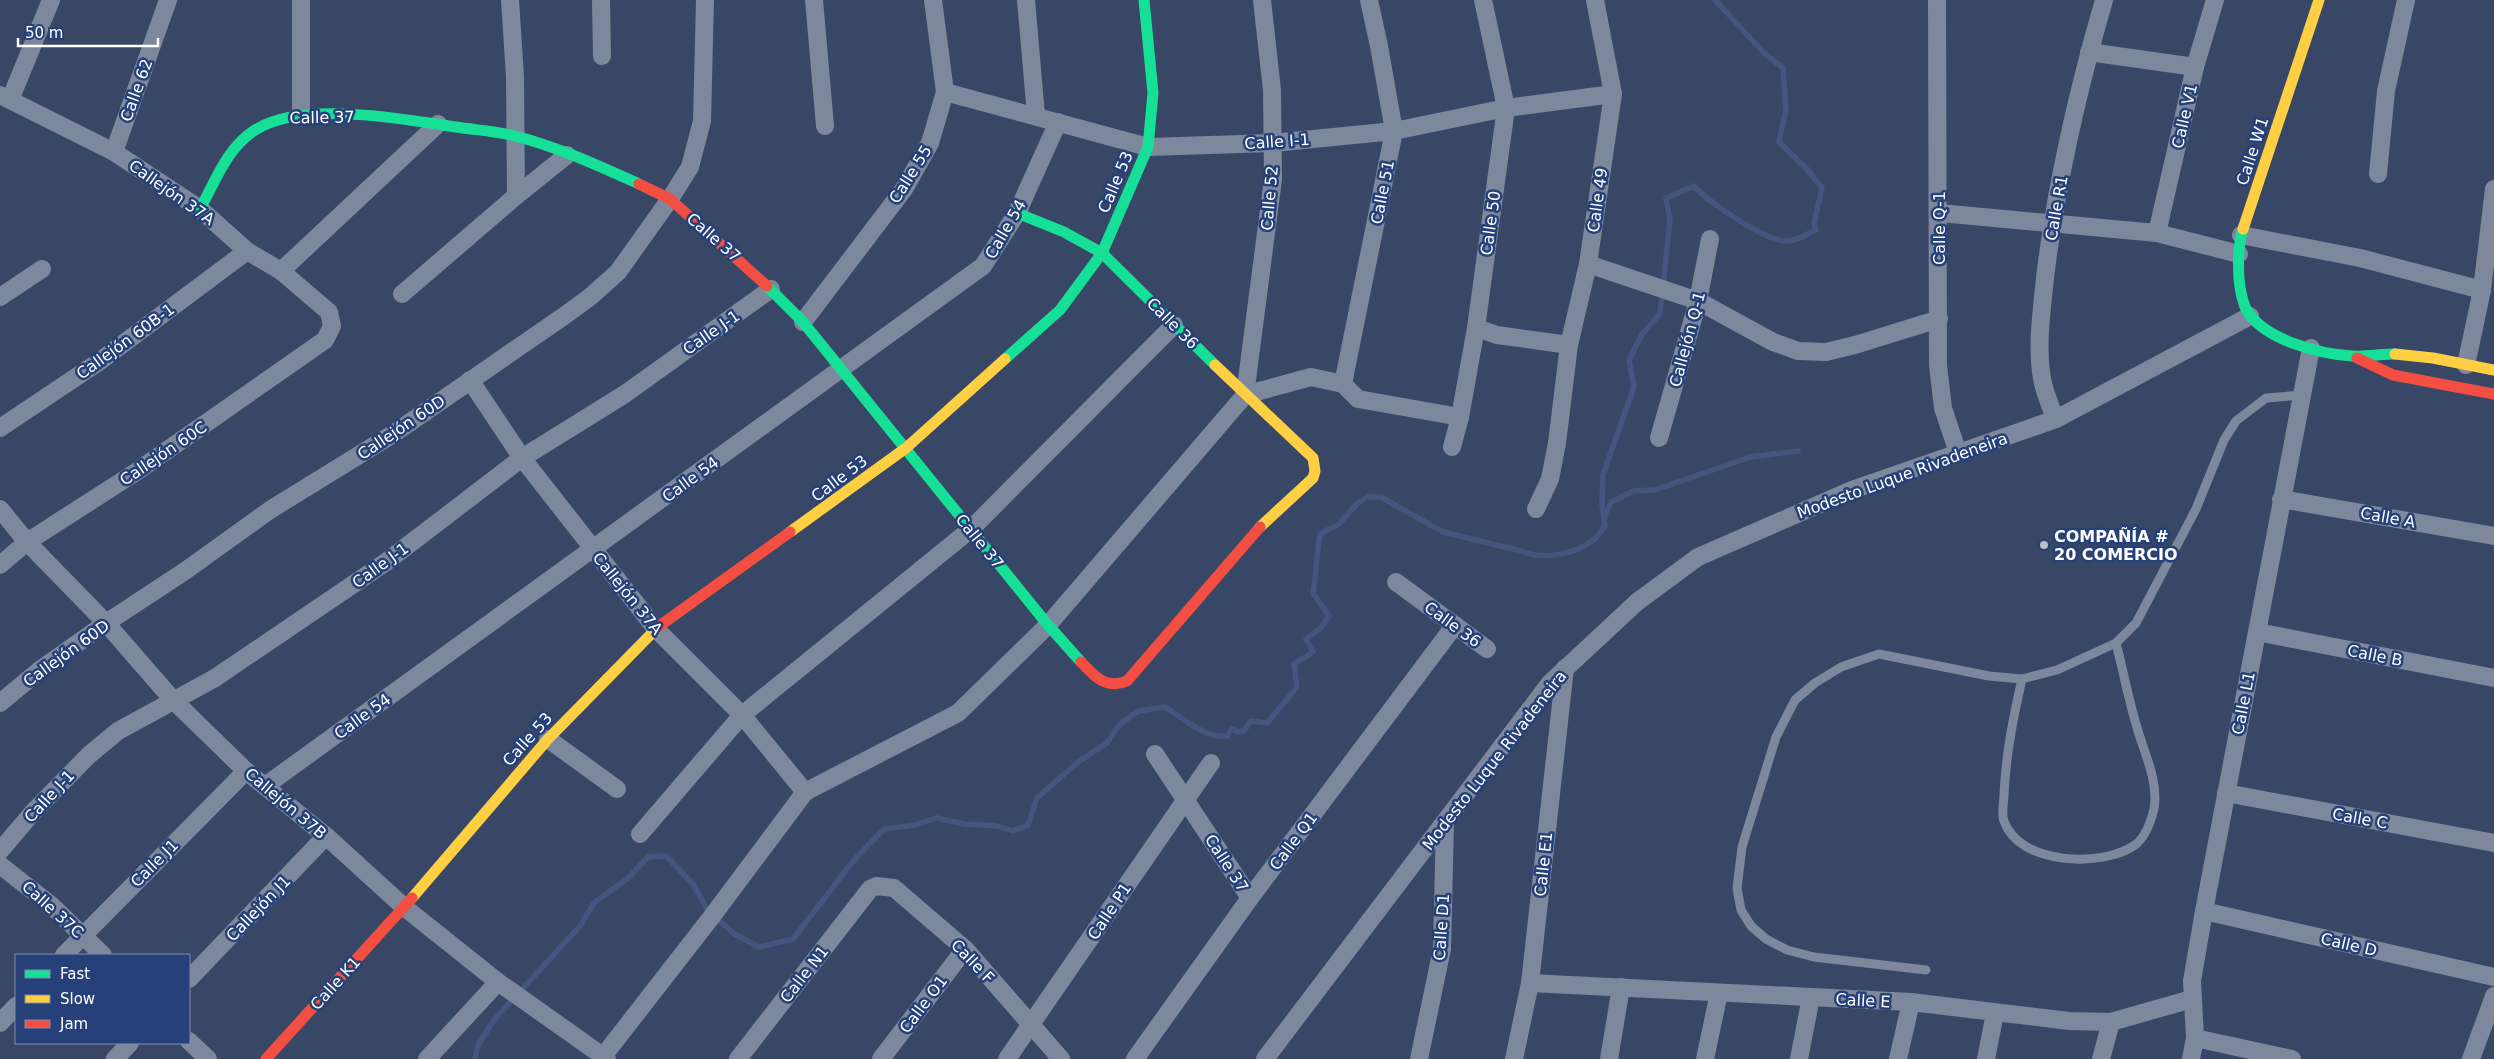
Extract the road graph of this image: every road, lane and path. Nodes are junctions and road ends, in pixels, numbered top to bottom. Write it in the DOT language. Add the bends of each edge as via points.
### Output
graph roads {
  1 [pos="50,0"];
  2 [pos="168,0"];
  3 [pos="301,0"];
  4 [pos="510,0"];
  5 [pos="601,0"];
  6 [pos="705,0"];
  7 [pos="814,0"];
  8 [pos="933,0"];
  9 [pos="1026,0"];
  10 [pos="1144,0"];
  11 [pos="1262,0"];
  12 [pos="1369,0"];
  13 [pos="1483,0"];
  14 [pos="1596,0"];
  15 [pos="1937,0"];
  16 [pos="2104,0"];
  17 [pos="2215,0"];
  18 [pos="2319,0"];
  19 [pos="2406,0"];
  20 [pos="2089,52"];
  21 [pos="602,56"];
  22 [pos="2196,67"];
  23 [pos="945,92"];
  24 [pos="1613,94"];
  25 [pos="5,98"];
  26 [pos="1506,108"];
  27 [pos="301,114"];
  28 [pos="1036,115"];
  29 [pos="1058,122"];
  30 [pos="438,124"];
  31 [pos="825,126"];
  32 [pos="1394,131"];
  33 [pos="515,136"];
  34 [pos="1273,143"];
  35 [pos="1148,147"];
  36 [pos="114,152"];
  37 [pos="567,155"];
  38 [pos="2378,174"];
  39 [pos="2494,189"];
  40 [pos="516,196"];
  41 [pos="670,199"];
  42 [pos="200,209"];
  43 [pos="1017,213"];
  44 [pos="1940,214"];
  45 [pos="2052,222"];
  46 [pos="2157,232"];
  47 [pos="2241,235"];
  48 [pos="1710,238"];
  49 [pos="247,251"];
  50 [pos="1102,254"];
  51 [pos="2238,254"];
  52 [pos="1588,264"];
  53 [pos="42,269"];
  54 [pos="281,271"];
  55 [pos="771,290"];
  56 [pos="2482,290"];
  57 [pos="402,294"];
  58 [pos="0,297"];
  59 [pos="1698,301"];
  60 [pos="2250,316"];
  61 [pos="1939,318"];
  62 [pos="803,322"];
  63 [pos="1174,325"];
  64 [pos="1476,328"];
  65 [pos="325,340"];
  66 [pos="1569,345"];
  67 [pos="2311,348"];
  68 [pos="2352,356"];
  69 [pos="2466,365"];
  70 [pos="842,370"];
  71 [pos="2494,370"];
  72 [pos="470,380"];
  73 [pos="1343,384"];
  74 [pos="2494,394"];
  75 [pos="1245,395"];
  76 [pos="2302,395"];
  77 [pos="1460,417"];
  78 [pos="2056,419"];
  79 [pos="0,428"];
  80 [pos="1659,438"];
  81 [pos="1452,447"];
  82 [pos="906,448"];
  83 [pos="1958,453"];
  84 [pos="522,458"];
  85 [pos="2281,499"];
  86 [pos="0,509"];
  87 [pos="1536,509"];
  88 [pos="971,529"];
  89 [pos="2494,536"];
  90 [pos="27,542"];
  91 [pos="592,550"];
  92 [pos="0,565"];
  93 [pos="1396,582"];
  94 [pos="106,623"];
  95 [pos="1048,625"];
  96 [pos="1455,625"];
  97 [pos="656,629"];
  98 [pos="2257,632"];
  99 [pos="2116,643"];
  100 [pos="1487,648"];
  101 [pos="1565,668"];
  102 [pos="2494,678"];
  103 [pos="2022,679"];
  104 [pos="1098,681"];
  105 [pos="173,700"];
  106 [pos="0,704"];
  107 [pos="742,715"];
  108 [pos="548,739"];
  109 [pos="1155,754"];
  110 [pos="1211,763"];
  111 [pos="246,771"];
  112 [pos="265,786"];
  113 [pos="617,789"];
  114 [pos="805,792"];
  115 [pos="2226,794"];
  116 [pos="1185,800"];
  117 [pos="1445,822"];
  118 [pos="640,834"];
  119 [pos="326,836"];
  120 [pos="2494,843"];
  121 [pos="0,851"];
  122 [pos="0,865"];
  123 [pos="870,889"];
  124 [pos="1250,898"];
  125 [pos="404,907"];
  126 [pos="2204,911"];
  127 [pos="83,935"];
  128 [pos="965,949"];
  129 [pos="65,954"];
  130 [pos="102,954"];
  131 [pos="1926,970"];
  132 [pos="2494,976"];
  133 [pos="190,978"];
  134 [pos="498,982"];
  135 [pos="1530,983"];
  136 [pos="1622,988"];
  137 [pos="1718,992"];
  138 [pos="2494,996"];
  139 [pos="1811,997"];
  140 [pos="2192,999"];
  141 [pos="1911,1002"];
  142 [pos="15,1007"];
  143 [pos="1995,1013"];
  144 [pos="2111,1022"];
  145 [pos="0,1023"];
  146 [pos="1032,1025"];
  147 [pos="2195,1038"];
  148 [pos="190,1042"];
  149 [pos="129,1044"];
  150 [pos="604,1058"];
  151 [pos="115,1059"];
  152 [pos="208,1059"];
  153 [pos="266,1059"];
  154 [pos="427,1059"];
  155 [pos="738,1059"];
  156 [pos="880,1059"];
  157 [pos="1006,1059"];
  158 [pos="1061,1059"];
  159 [pos="1135,1059"];
  160 [pos="1266,1059"];
  161 [pos="1419,1059"];
  162 [pos="1514,1059"];
  163 [pos="1609,1059"];
  164 [pos="1705,1059"];
  165 [pos="1799,1059"];
  166 [pos="1898,1059"];
  167 [pos="1986,1059"];
  168 [pos="2100,1059"];
  169 [pos="2191,1059"];
  170 [pos="2292,1059"];
  171 [pos="2471,1059"];
  1 -- 25 [label="street"];
  2 -- 36 [label="street, Calle 62"];
  3 -- 27 [label="street"];
  4 -- 33 [label="street"];
  5 -- 21 [label="street"];
  6 -- 41 [label="street, Callejón 60D" via="702,122 690,167"];
  7 -- 31 [label="street"];
  8 -- 23 [label="street, Calle 55"];
  9 -- 28 [label="street"];
  10 -- 35 [label="street, Calle 53" via="1153,93"];
  11 -- 34 [label="street, Calle 52" via="1272,90"];
  12 -- 32 [label="street, Calle 51"];
  13 -- 26 [label="street, Calle 50"];
  14 -- 24 [label="street, Calle 49"];
  15 -- 44 [label="street, Calle Q-1"];
  16 -- 20 [label="street, Calle R1"];
  17 -- 22 [label="street, Calle V1"];
  18 -- 47 [label="street, Calle W1"];
  19 -- 38 [label="street" via="2386,91"];
  20 -- 22 [label="street"];
  20 -- 45 [label="street, Calle R1"];
  22 -- 46 [label="street, Calle V1"];
  23 -- 28 [label="street, Calle I-1"];
  23 -- 62 [label="street, Calle 55" via="930,143 904,189"];
  24 -- 26 [label="street, Calle I-1"];
  24 -- 52 [label="street, Calle 49"];
  25 -- 36 [label="street, Callejón 37A"];
  26 -- 32 [label="street, Calle I-1"];
  26 -- 64 [label="street, Calle 50"];
  27 -- 30 [label="street, Calle 37" via="387,116"];
  27 -- 42 [label="street, Calle 37" via="280,118 256,129 234,147"];
  28 -- 29 [label="street, Calle I-1"];
  29 -- 35 [label="street, Calle I-1"];
  29 -- 43 [label="street, Calle 54"];
  30 -- 33 [label="street, Calle 37"];
  30 -- 54 [label="street"];
  32 -- 34 [label="street, Calle I-1"];
  32 -- 73 [label="street, Calle 51"];
  33 -- 37 [label="street, Calle 37"];
  33 -- 40 [label="street"];
  34 -- 35 [label="street, Calle I-1"];
  34 -- 75 [label="street, Calle 52" via="1273,179"];
  35 -- 50 [label="street, Calle 53"];
  36 -- 42 [label="street, Callejón 37A"];
  37 -- 40 [label="street"];
  37 -- 41 [label="street, Calle 37"];
  39 -- 56 [label="street"];
  40 -- 57 [label="street"];
  41 -- 55 [label="street, Calle 37"];
  41 -- 72 [label="street, Callejón 60D" via="618,272 590,297"];
  42 -- 49 [label="street, Callejón 37A"];
  43 -- 50 [label="street, Calle 36" via="1064,232"];
  43 -- 70 [label="street, Calle 54" via="983,266"];
  44 -- 45 [label="street"];
  44 -- 61 [label="street, Calle Q-1"];
  45 -- 46 [label="street"];
  45 -- 78 [label="street, Calle R1" via="2040,328 2041,372"];
  46 -- 51 [label="street"];
  47 -- 51 [label="street, Calle W1"];
  47 -- 56 [label="street" via="2360,258"];
  48 -- 59 [label="street, Callejón Q-1"];
  49 -- 54 [label="street, Callejón 37A"];
  49 -- 79 [label="street, Callejón 60B-1" via="100,361"];
  50 -- 63 [label="street, Calle 36"];
  50 -- 82 [label="street, Calle 53" via="1060,310"];
  51 -- 60 [label="street, Calle W1" via="2240,287"];
  52 -- 59 [label="street"];
  52 -- 66 [label="street, Calle 49"];
  53 -- 58 [label="street"];
  54 -- 65 [label="street, Callejón 37A" via="329,312 332,326"];
  55 -- 62 [label="street, Calle 37"];
  55 -- 84 [label="street, Calle J-1" via="625,394"];
  56 -- 69 [label="street"];
  59 -- 61 [label="street" via="1773,342 1798,351 1826,352"];
  59 -- 80 [label="street, Callejón Q-1"];
  60 -- 67 [label="street" via="2276,336"];
  60 -- 78 [label="street, Modesto Luque Rivadeneira"];
  61 -- 83 [label="street, Calle Q-1" via="1938,364 1943,408"];
  62 -- 70 [label="street, Calle 37"];
  63 -- 75 [label="street, Calle 36"];
  63 -- 88 [label="street"];
  64 -- 66 [label="street" via="1497,335"];
  64 -- 77 [label="street, Calle 50"];
  65 -- 90 [label="street, Callejón 60C" via="136,472"];
  66 -- 87 [label="street, Calle 49" via="1550,479"];
  67 -- 68 [label="street"];
  67 -- 76 [label="street, Calle L1"];
  68 -- 69 [label="street" via="2398,354"];
  68 -- 74 [label="street" via="2394,375"];
  69 -- 71 [label="street"];
  70 -- 82 [label="street, Calle 37"];
  70 -- 91 [label="street, Calle 54"];
  72 -- 84 [label="street, Callejón 37A"];
  72 -- 94 [label="street, Callejón 60D" via="393,434 270,510"];
  73 -- 75 [label="street" via="1311,377"];
  73 -- 77 [label="street" via="1358,399"];
  75 -- 95 [label="street"];
  75 -- 104 [label="street, Calle 36" via="1313,458 1313,478 1268,518 1127,681 1118,685"];
  76 -- 85 [label="street, Calle L1"];
  76 -- 99 [label="lane" via="2266,398 2236,421 2224,440 2196,509 2136,623"];
  77 -- 81 [label="street, Calle 50"];
  78 -- 83 [label="street, Modesto Luque Rivadeneira"];
  82 -- 88 [label="street, Calle 37"];
  82 -- 97 [label="street, Calle 53"];
  83 -- 101 [label="street, Modesto Luque Rivadeneira" via="1852,490 1698,557 1637,602"];
  84 -- 91 [label="street, Callejón 37A"];
  84 -- 105 [label="street, Calle J-1" via="386,562 215,678"];
  85 -- 89 [label="street, Calle A"];
  85 -- 98 [label="street, Calle L1"];
  86 -- 90 [label="street, Callejón 37B"];
  88 -- 95 [label="street, Calle 37"];
  88 -- 107 [label="street"];
  90 -- 92 [label="street, Callejón 60C"];
  90 -- 94 [label="street, Callejón 37B"];
  91 -- 97 [label="street, Callejón 37A"];
  91 -- 112 [label="street, Calle 54"];
  93 -- 96 [label="street, Calle 36"];
  94 -- 105 [label="street, Callejón 37B"];
  94 -- 106 [label="street, Callejón 60D" via="41,669"];
  95 -- 104 [label="street, Calle 37"];
  95 -- 114 [label="street" via="958,713"];
  96 -- 100 [label="street, Calle 36"];
  96 -- 124 [label="street, Calle Q1"];
  97 -- 107 [label="street, Callejón 37A"];
  97 -- 108 [label="street, Calle 53"];
  98 -- 102 [label="street, Calle B"];
  98 -- 115 [label="street, Calle L1"];
  99 -- 103 [label="lane" via="2056,670"];
  99 -- 103 [label="lane" via="2154,782 2154,807 2148,827 2135,845 2098,860 2053,857 2027,848 2003,820 2006,756"];
  101 -- 117 [label="street, Modesto Luque Rivadeneira" via="1550,683"];
  101 -- 135 [label="street, Calle E1"];
  103 -- 131 [label="lane" via="1989,676 1879,654 1840,667 1815,683 1796,700 1776,737 1742,847 1737,888 1741,910 1751,926 1787,950 1814,957"];
  105 -- 111 [label="street, Callejón 37B"];
  105 -- 121 [label="street, Calle J-1" via="118,731 89,755"];
  107 -- 114 [label="street, Callejón 37A"];
  107 -- 118 [label="street"];
  108 -- 113 [label="street"];
  108 -- 125 [label="street, Calle 53"];
  109 -- 116 [label="street, Calle 37"];
  110 -- 116 [label="street, Calle P1"];
  111 -- 112 [label="street, Callejón 37B"];
  111 -- 127 [label="street, Calle J1"];
  112 -- 119 [label="street, Callejón 37B"];
  114 -- 150 [label="street"];
  115 -- 120 [label="street, Calle C"];
  115 -- 126 [label="street, Calle L1"];
  116 -- 124 [label="street, Calle 37"];
  116 -- 146 [label="street, Calle P1"];
  117 -- 160 [label="street, Modesto Luque Rivadeneira"];
  117 -- 161 [label="street, Calle D1" via="1442,949"];
  119 -- 125 [label="street, Callejón 37B"];
  119 -- 133 [label="street, Callejón J1"];
  122 -- 127 [label="street, Calle 37C" via="28,885"];
  123 -- 128 [label="street, Calle F" via="876,886 894,888"];
  123 -- 155 [label="street, Calle N1"];
  124 -- 159 [label="street, Calle Q1"];
  125 -- 134 [label="street, Callejón 37B"];
  125 -- 153 [label="street, Calle K1"];
  126 -- 132 [label="street, Calle D"];
  126 -- 140 [label="street, Calle L1"];
  127 -- 129 [label="street, Calle J1"];
  127 -- 130 [label="street, Calle 37C"];
  128 -- 146 [label="street, Calle F"];
  128 -- 156 [label="street, Calle O1"];
  134 -- 150 [label="street, Callejón 37B"];
  134 -- 154 [label="street"];
  135 -- 136 [label="street, Calle E"];
  135 -- 162 [label="street, Calle E1"];
  136 -- 137 [label="street, Calle E"];
  136 -- 163 [label="street"];
  137 -- 139 [label="street, Calle E"];
  137 -- 164 [label="street"];
  138 -- 171 [label="street"];
  139 -- 141 [label="street, Calle E"];
  139 -- 165 [label="street"];
  140 -- 144 [label="street, Calle E"];
  140 -- 147 [label="street, Calle L1"];
  141 -- 143 [label="street, Calle E"];
  141 -- 166 [label="street"];
  142 -- 145 [label="street"];
  143 -- 144 [label="street, Calle E"];
  143 -- 167 [label="street"];
  144 -- 168 [label="street"];
  146 -- 157 [label="street, Calle P1"];
  146 -- 158 [label="street, Calle F"];
  147 -- 169 [label="street, Calle L1"];
  147 -- 170 [label="street"];
  148 -- 152 [label="street"];
  149 -- 151 [label="street"];
}
